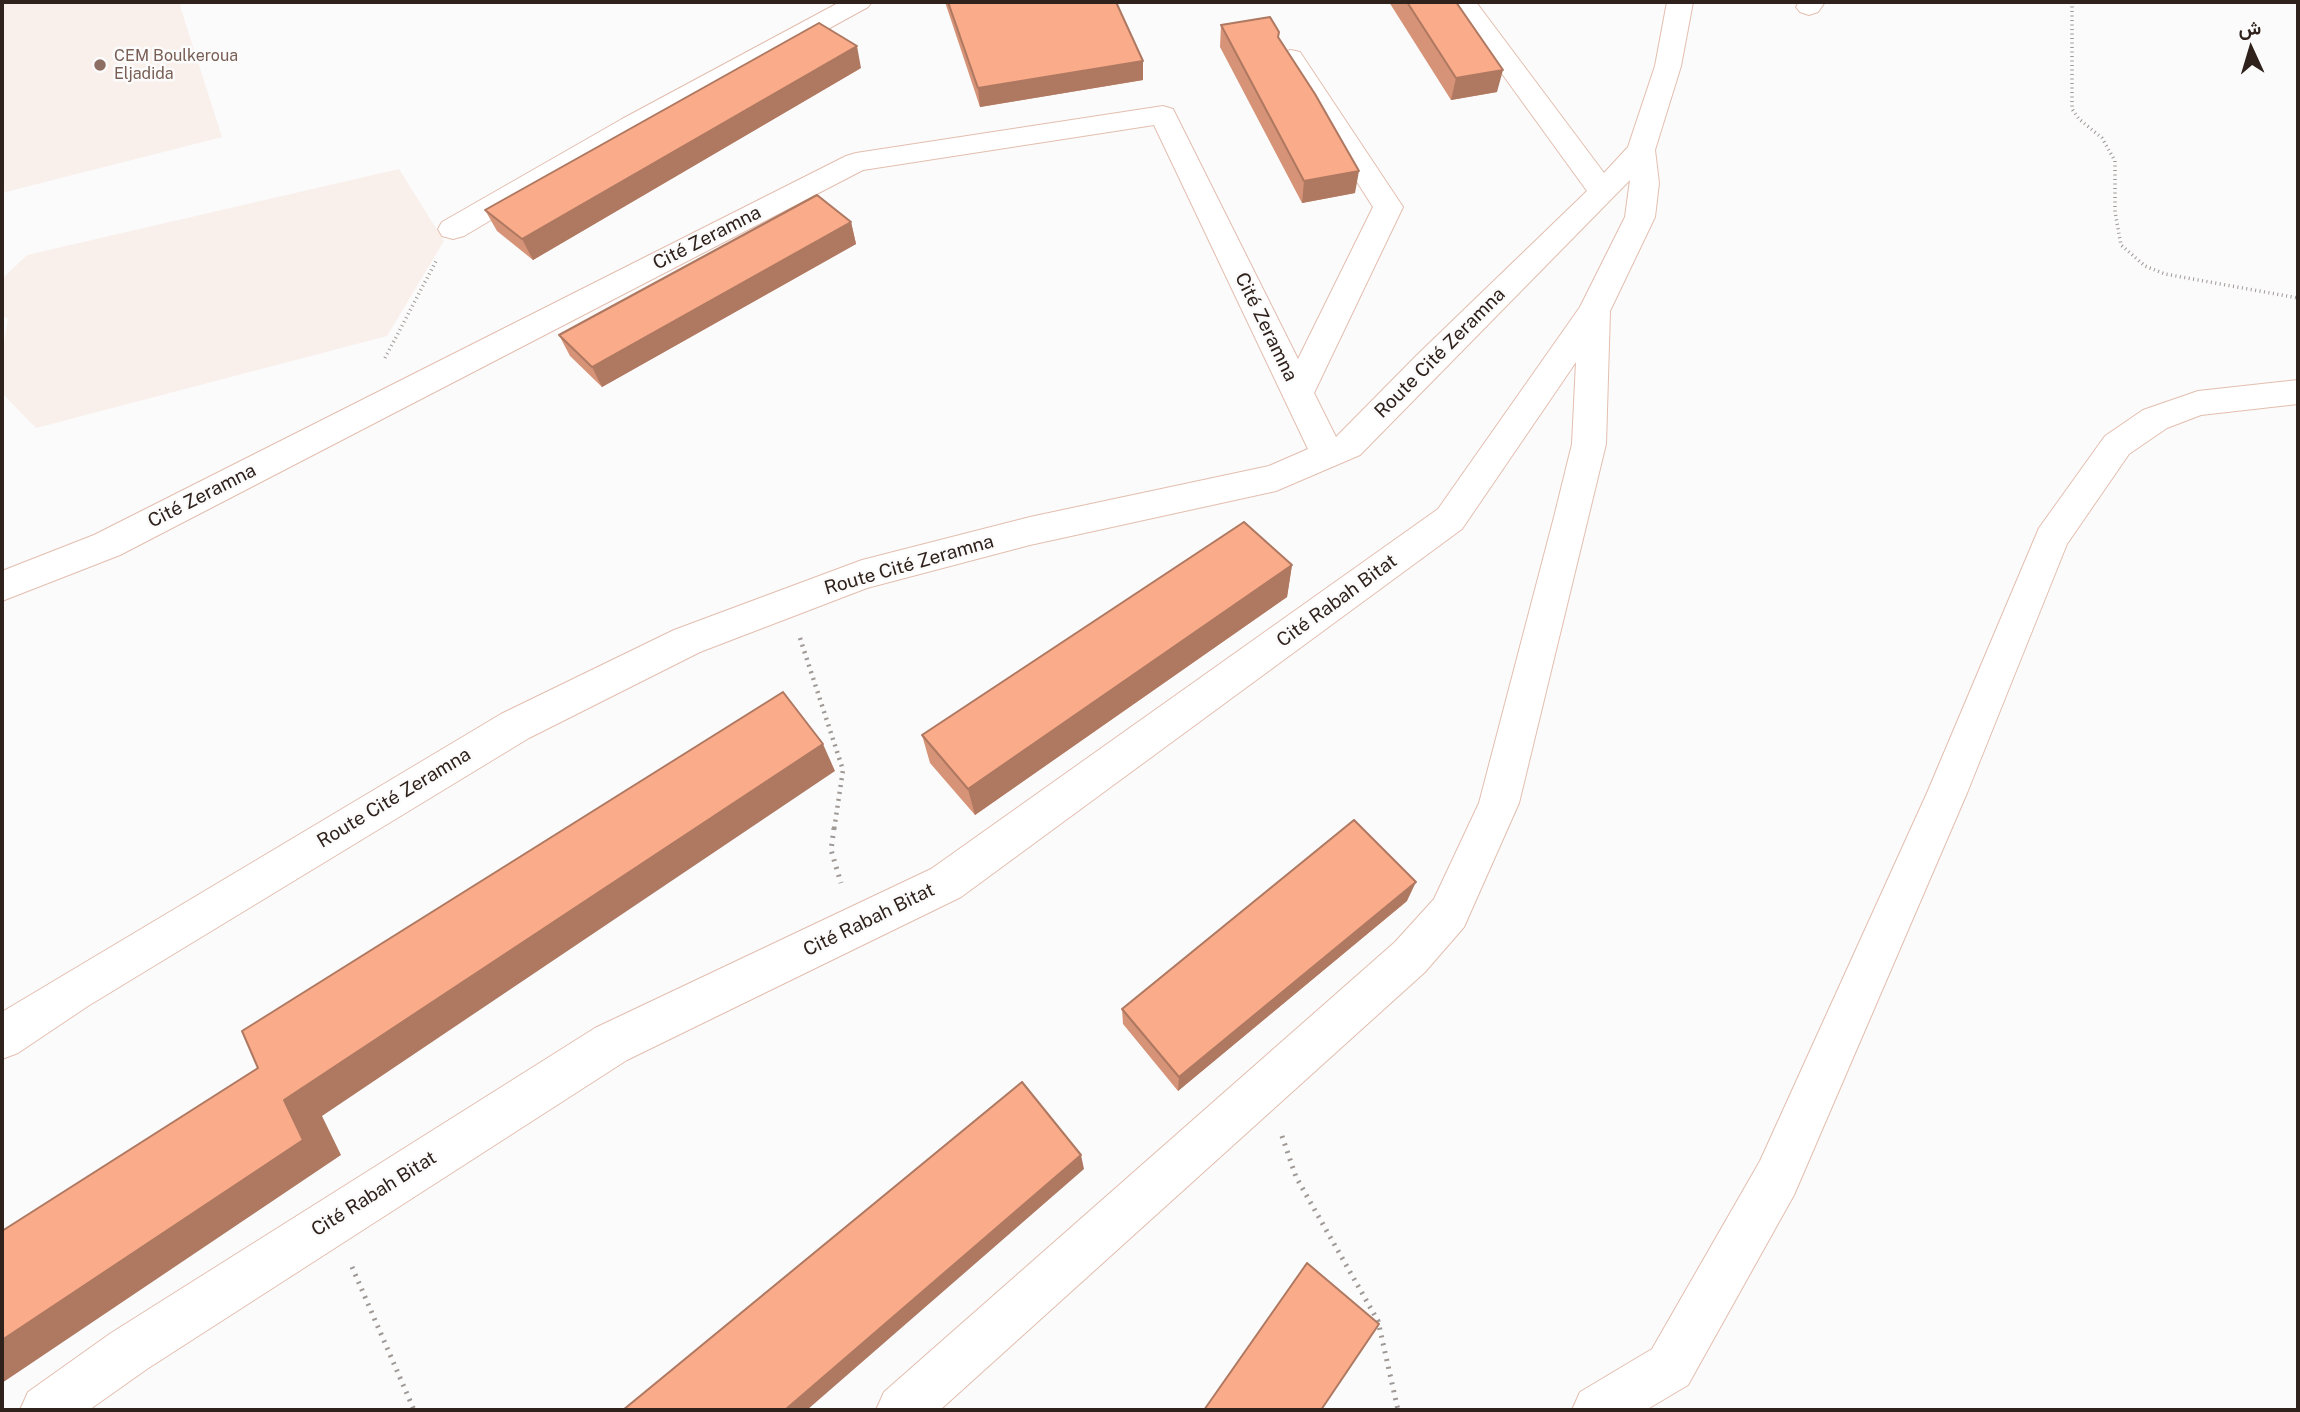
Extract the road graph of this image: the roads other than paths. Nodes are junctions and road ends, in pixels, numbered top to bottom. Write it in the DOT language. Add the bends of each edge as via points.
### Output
graph roads {
  1 [pos="859,2"];
  2 [pos="1463,2"];
  3 [pos="1680,2"];
  4 [pos="1291,58"];
  5 [pos="1640,150"];
  6 [pos="1603,192"];
  7 [pos="453,229"];
  8 [pos="1594,311"];
  9 [pos="2298,392"];
  10 [pos="1298,393"];
  11 [pos="1328,455"];
  12 [pos="2,586"];
  13 [pos="73,991"];
  14 [pos="2,1013"];
  15 [pos="2,1037"];
  16 [pos="46,1410"];
  17 [pos="902,1410"];
  18 [pos="1598,1410"];
  1 -- 7 [label="street"];
  2 -- 6 [label="street"];
  3 -- 5 [label="street, Route Cité Zeramna" via="1668,66"];
  4 -- 10 [label="street, Cité Zeramna" via="1388,206"];
  5 -- 6 [label="street, Route Cité Zeramna"];
  5 -- 8 [label="street, Cité Rabah Bitat" via="1644,183 1640,217"];
  6 -- 11 [label="street, Route Cité Zeramna" via="1348,446"];
  8 -- 16 [label="street, Cité Rabah Bitat" via="1450,519 946,883 611,1044 141,1343"];
  8 -- 17 [label="street, Cité Rabah Bitat" via="1589,444 1572,517 1499,803 1449,913 1410,957"];
  9 -- 18 [label="street" via="2198,403 2155,419 2117,445 2052,538 1947,793 1777,1178 1670,1367"];
  10 -- 11 [label="street, Cité Zeramna"];
  10 -- 12 [label="street, Cité Zeramna" via="1163,115 856,162 107,545"];
  11 -- 13 [label="street, Route Cité Zeramna" via="1276,478 1030,531 862,575 687,641 515,726"];
  13 -- 14 [label="street"];
  13 -- 15 [label="street, Route Cité Zeramna"];
}
